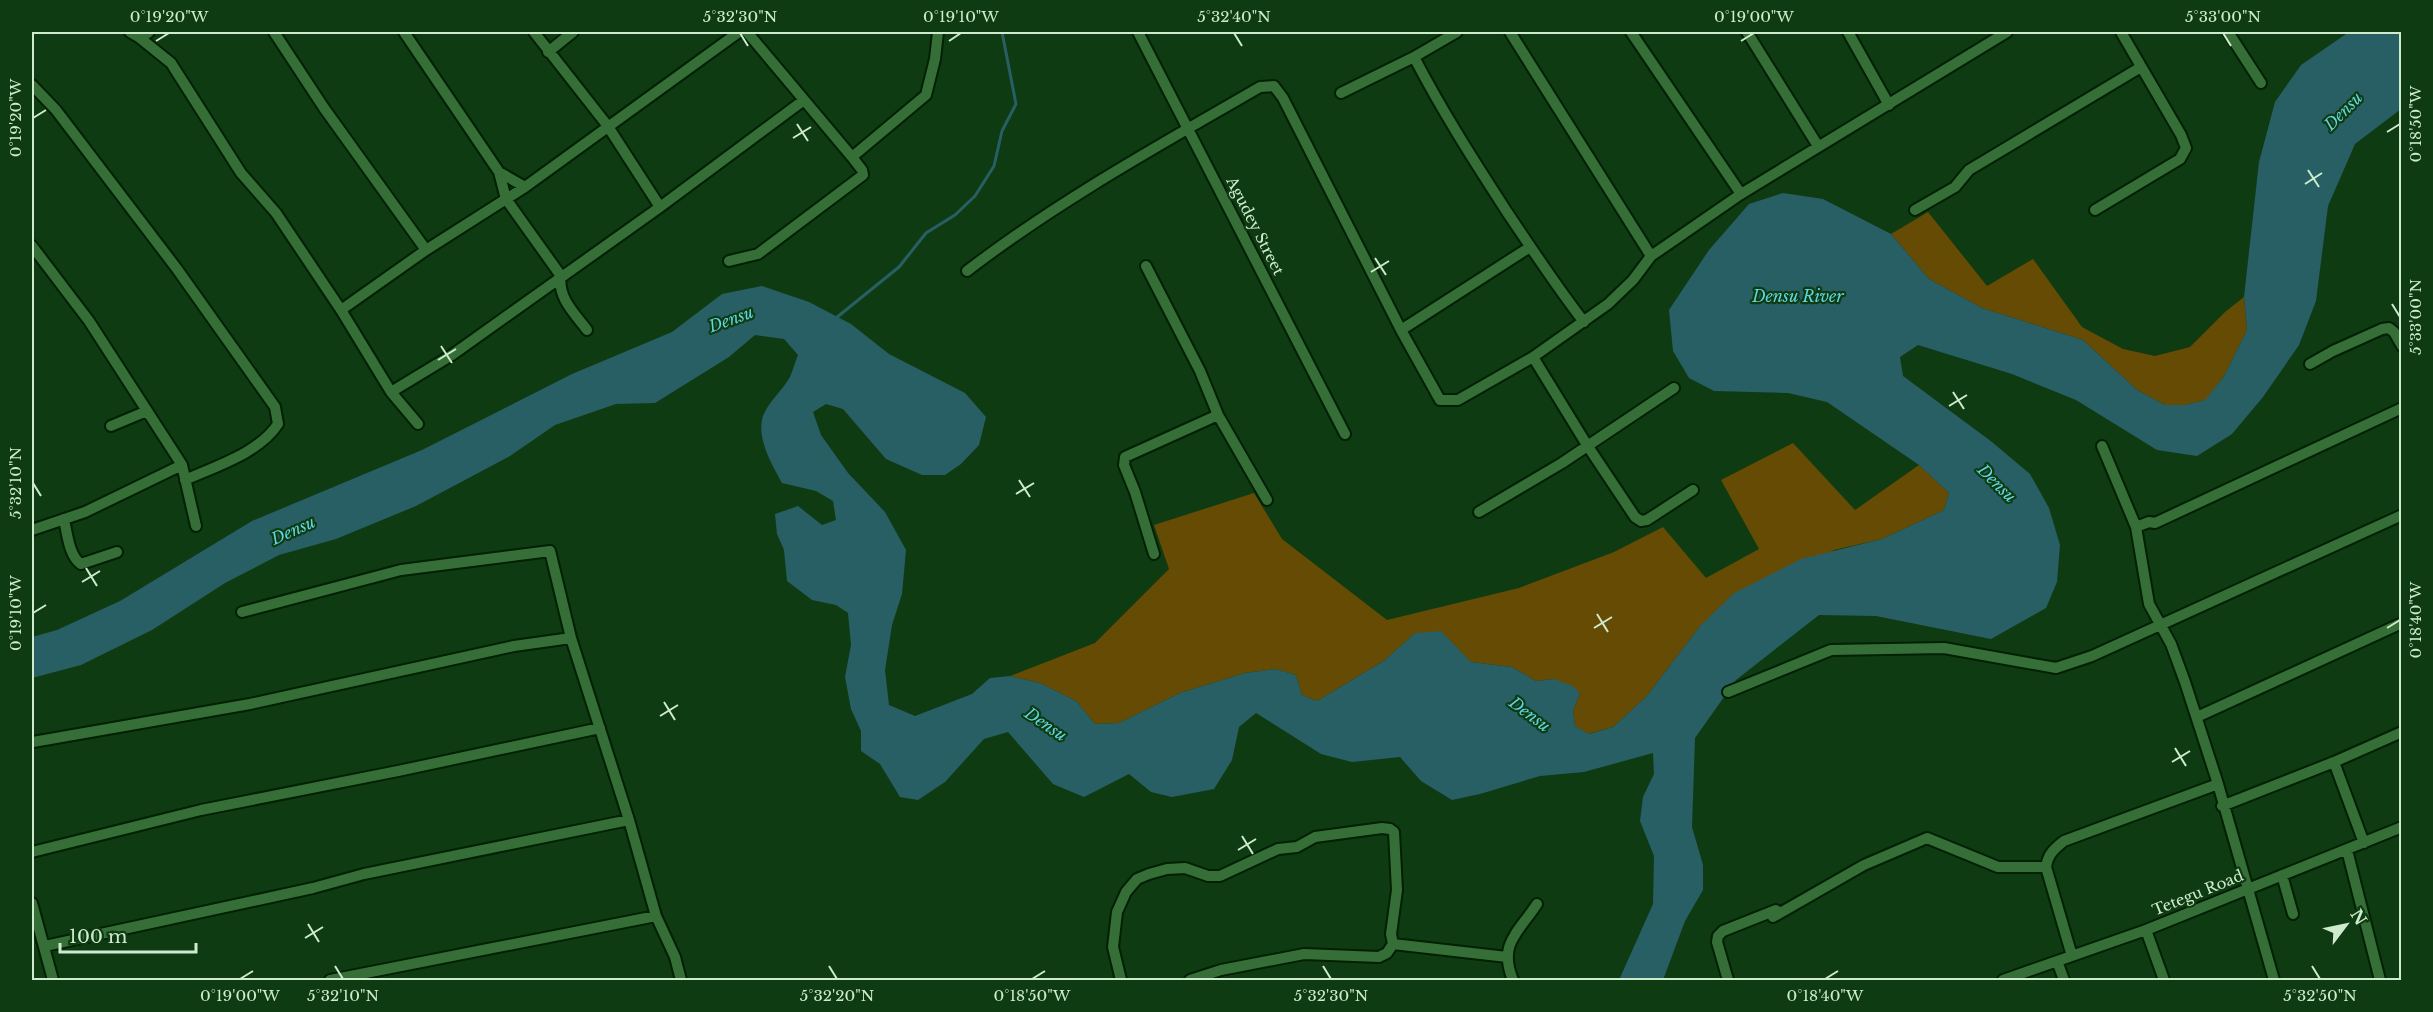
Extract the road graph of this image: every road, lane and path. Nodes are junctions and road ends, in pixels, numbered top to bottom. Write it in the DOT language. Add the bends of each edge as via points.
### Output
graph roads {
  1 [pos="130,32"];
  2 [pos="274,32"];
  3 [pos="404,32"];
  4 [pos="534,32"];
  5 [pos="573,32"];
  6 [pos="739,32"];
  7 [pos="747,32"];
  8 [pos="938,32"];
  9 [pos="1137,32"];
  10 [pos="1457,32"];
  11 [pos="1509,32"];
  12 [pos="1631,32"];
  13 [pos="1747,32"];
  14 [pos="1848,32"];
  15 [pos="2007,32"];
  16 [pos="2121,32"];
  17 [pos="2228,32"];
  18 [pos="145,35"];
  19 [pos="548,52"];
  20 [pos="1414,57"];
  21 [pos="2141,67"];
  22 [pos="2261,83"];
  23 [pos="32,85"];
  24 [pos="1341,93"];
  25 [pos="804,100"];
  26 [pos="1888,105"];
  27 [pos="608,125"];
  28 [pos="1189,128"];
  29 [pos="1818,146"];
  30 [pos="852,157"];
  31 [pos="499,172"];
  32 [pos="525,187"];
  33 [pos="1741,194"];
  34 [pos="506,199"];
  35 [pos="660,207"];
  36 [pos="1916,210"];
  37 [pos="2095,210"];
  38 [pos="32,246"];
  39 [pos="1530,247"];
  40 [pos="426,250"];
  41 [pos="1651,256"];
  42 [pos="729,261"];
  43 [pos="1146,266"];
  44 [pos="967,271"];
  45 [pos="561,276"];
  46 [pos="341,310"];
  47 [pos="1584,322"];
  48 [pos="587,330"];
  49 [pos="1401,330"];
  50 [pos="2402,346"];
  51 [pos="1533,357"];
  52 [pos="2310,364"];
  53 [pos="1674,388"];
  54 [pos="391,392"];
  55 [pos="2402,408"];
  56 [pos="147,411"];
  57 [pos="1218,415"];
  58 [pos="418,424"];
  59 [pos="111,426"];
  60 [pos="1345,434"];
  61 [pos="1587,445"];
  62 [pos="2102,446"];
  63 [pos="182,465"];
  64 [pos="185,480"];
  65 [pos="1693,490"];
  66 [pos="1267,500"];
  67 [pos="1479,513"];
  68 [pos="2402,515"];
  69 [pos="64,519"];
  70 [pos="196,526"];
  71 [pos="2136,527"];
  72 [pos="32,530"];
  73 [pos="117,552"];
  74 [pos="1154,554"];
  75 [pos="242,612"];
  76 [pos="2159,623"];
  77 [pos="2402,623"];
  78 [pos="571,638"];
  79 [pos="1728,692"];
  80 [pos="2197,717"];
  81 [pos="600,728"];
  82 [pos="2402,732"];
  83 [pos="33,742"];
  84 [pos="2334,762"];
  85 [pos="2218,784"];
  86 [pos="2222,806"];
  87 [pos="630,820"];
  88 [pos="2402,827"];
  89 [pos="2364,843"];
  90 [pos="2347,849"];
  91 [pos="32,852"];
  92 [pos="2046,867"];
  93 [pos="2282,875"];
  94 [pos="2246,889"];
  95 [pos="32,903"];
  96 [pos="1538,904"];
  97 [pos="2294,914"];
  98 [pos="656,916"];
  99 [pos="2146,930"];
  100 [pos="45,944"];
  101 [pos="1393,944"];
  102 [pos="32,945"];
  103 [pos="2072,956"];
  104 [pos="1506,957"];
  105 [pos="2057,961"];
  106 [pos="53,981"];
  107 [pos="330,981"];
  108 [pos="681,981"];
  109 [pos="1121,981"];
  110 [pos="1190,981"];
  111 [pos="1513,981"];
  112 [pos="1728,981"];
  113 [pos="2004,981"];
  114 [pos="2064,981"];
  115 [pos="2164,981"];
  116 [pos="2274,981"];
  117 [pos="2380,981"];
  1 -- 18 [label="street"];
  2 -- 40 [label="street"];
  3 -- 31 [label="street"];
  4 -- 19 [label="street"];
  5 -- 19 [label="street"];
  6 -- 27 [label="street"];
  7 -- 25 [label="street"];
  8 -- 30 [label="street" via="926,95"];
  9 -- 28 [label="street, Agudey Street"];
  10 -- 20 [label="street"];
  11 -- 41 [label="street"];
  12 -- 33 [label="street"];
  13 -- 29 [label="street"];
  14 -- 26 [label="street"];
  15 -- 26 [label="street"];
  16 -- 21 [label="street"];
  17 -- 22 [label="street"];
  18 -- 46 [label="street" via="171,63 241,173 276,213"];
  19 -- 27 [label="street"];
  20 -- 24 [label="street"];
  20 -- 39 [label="street" via="1442,111"];
  21 -- 36 [label="street" via="1968,170 1955,187"];
  21 -- 37 [label="street" via="2186,148 2180,159"];
  23 -- 64 [label="street" via="56,110 177,269 275,407 278,424 269,437"];
  25 -- 30 [label="street"];
  25 -- 35 [label="street"];
  26 -- 29 [label="street"];
  27 -- 32 [label="street"];
  27 -- 35 [label="street"];
  28 -- 44 [label="street" via="1058,207"];
  28 -- 49 [label="street" via="1260,87 1274,86"];
  28 -- 60 [label="street, Agudey Street"];
  29 -- 33 [label="street"];
  30 -- 42 [label="street" via="862,175 758,254"];
  31 -- 32 [label="street"];
  31 -- 34 [label="street"];
  32 -- 34 [label="street"];
  33 -- 41 [label="street"];
  34 -- 40 [label="street"];
  34 -- 45 [label="street"];
  35 -- 45 [label="street"];
  38 -- 56 [label="street" via="88,321"];
  39 -- 47 [label="street"];
  39 -- 49 [label="street"];
  40 -- 46 [label="street"];
  41 -- 47 [label="street" via="1633,280"];
  43 -- 57 [label="street"];
  45 -- 48 [label="street" via="559,288"];
  45 -- 54 [label="street" via="452,355"];
  46 -- 54 [label="street"];
  47 -- 51 [label="street"];
  49 -- 51 [label="street" via="1440,400 1458,400"];
  50 -- 52 [label="street" via="2394,332 2382,329"];
  51 -- 61 [label="street"];
  53 -- 61 [label="street"];
  54 -- 58 [label="street"];
  55 -- 71 [label="street" via="2155,522"];
  56 -- 59 [label="street"];
  56 -- 63 [label="street"];
  57 -- 66 [label="street"];
  57 -- 74 [label="street" via="1125,457 1124,465"];
  61 -- 65 [label="street" via="1635,518 1641,521"];
  61 -- 67 [label="street"];
  62 -- 71 [label="street"];
  63 -- 64 [label="street"];
  63 -- 69 [label="street"];
  64 -- 70 [label="street"];
  68 -- 76 [label="street"];
  69 -- 72 [label="street"];
  69 -- 73 [label="street" via="76,561 81,564"];
  71 -- 76 [label="street" via="2149,604"];
  75 -- 78 [label="street" via="401,570 550,551"];
  76 -- 79 [label="street" via="2092,656 2056,668 1944,648 1831,650"];
  76 -- 80 [label="street" via="2175,654"];
  77 -- 80 [label="street"];
  78 -- 81 [label="street"];
  78 -- 83 [label="street" via="514,646 250,704"];
  80 -- 85 [label="street"];
  81 -- 87 [label="street"];
  81 -- 91 [label="street" via="201,810"];
  82 -- 84 [label="street"];
  84 -- 86 [label="street"];
  84 -- 89 [label="street"];
  85 -- 86 [label="street"];
  85 -- 92 [label="street" via="2064,841 2053,849"];
  86 -- 94 [label="street"];
  87 -- 98 [label="street"];
  87 -- 100 [label="street"];
  88 -- 89 [label="street, Tetegu Road"];
  89 -- 90 [label="street, Tetegu Road"];
  90 -- 93 [label="street, Tetegu Road"];
  90 -- 117 [label="street"];
  92 -- 103 [label="street"];
  92 -- 112 [label="street" via="1998,867 1927,838 1864,865 1774,914 1724,931 1717,942"];
  93 -- 94 [label="street, Tetegu Road"];
  93 -- 97 [label="street"];
  94 -- 99 [label="street, Tetegu Road"];
  94 -- 116 [label="street"];
  95 -- 100 [label="street"];
  96 -- 104 [label="street" via="1509,942"];
  98 -- 107 [label="street"];
  98 -- 108 [label="street" via="675,957"];
  99 -- 103 [label="street, Tetegu Road"];
  99 -- 115 [label="street"];
  100 -- 102 [label="street"];
  100 -- 106 [label="street"];
  101 -- 104 [label="street"];
  101 -- 109 [label="street" via="1397,890 1394,832 1382,828 1348,831 1278,849 1220,876 1185,868 1167,869 1137,879 1117,912 1113,947"];
  101 -- 110 [label="street" via="1379,957 1304,954 1221,970"];
  103 -- 105 [label="street, Tetegu Road"];
  104 -- 111 [label="street"];
  105 -- 113 [label="street, Tetegu Road"];
  105 -- 114 [label="street"];
}
